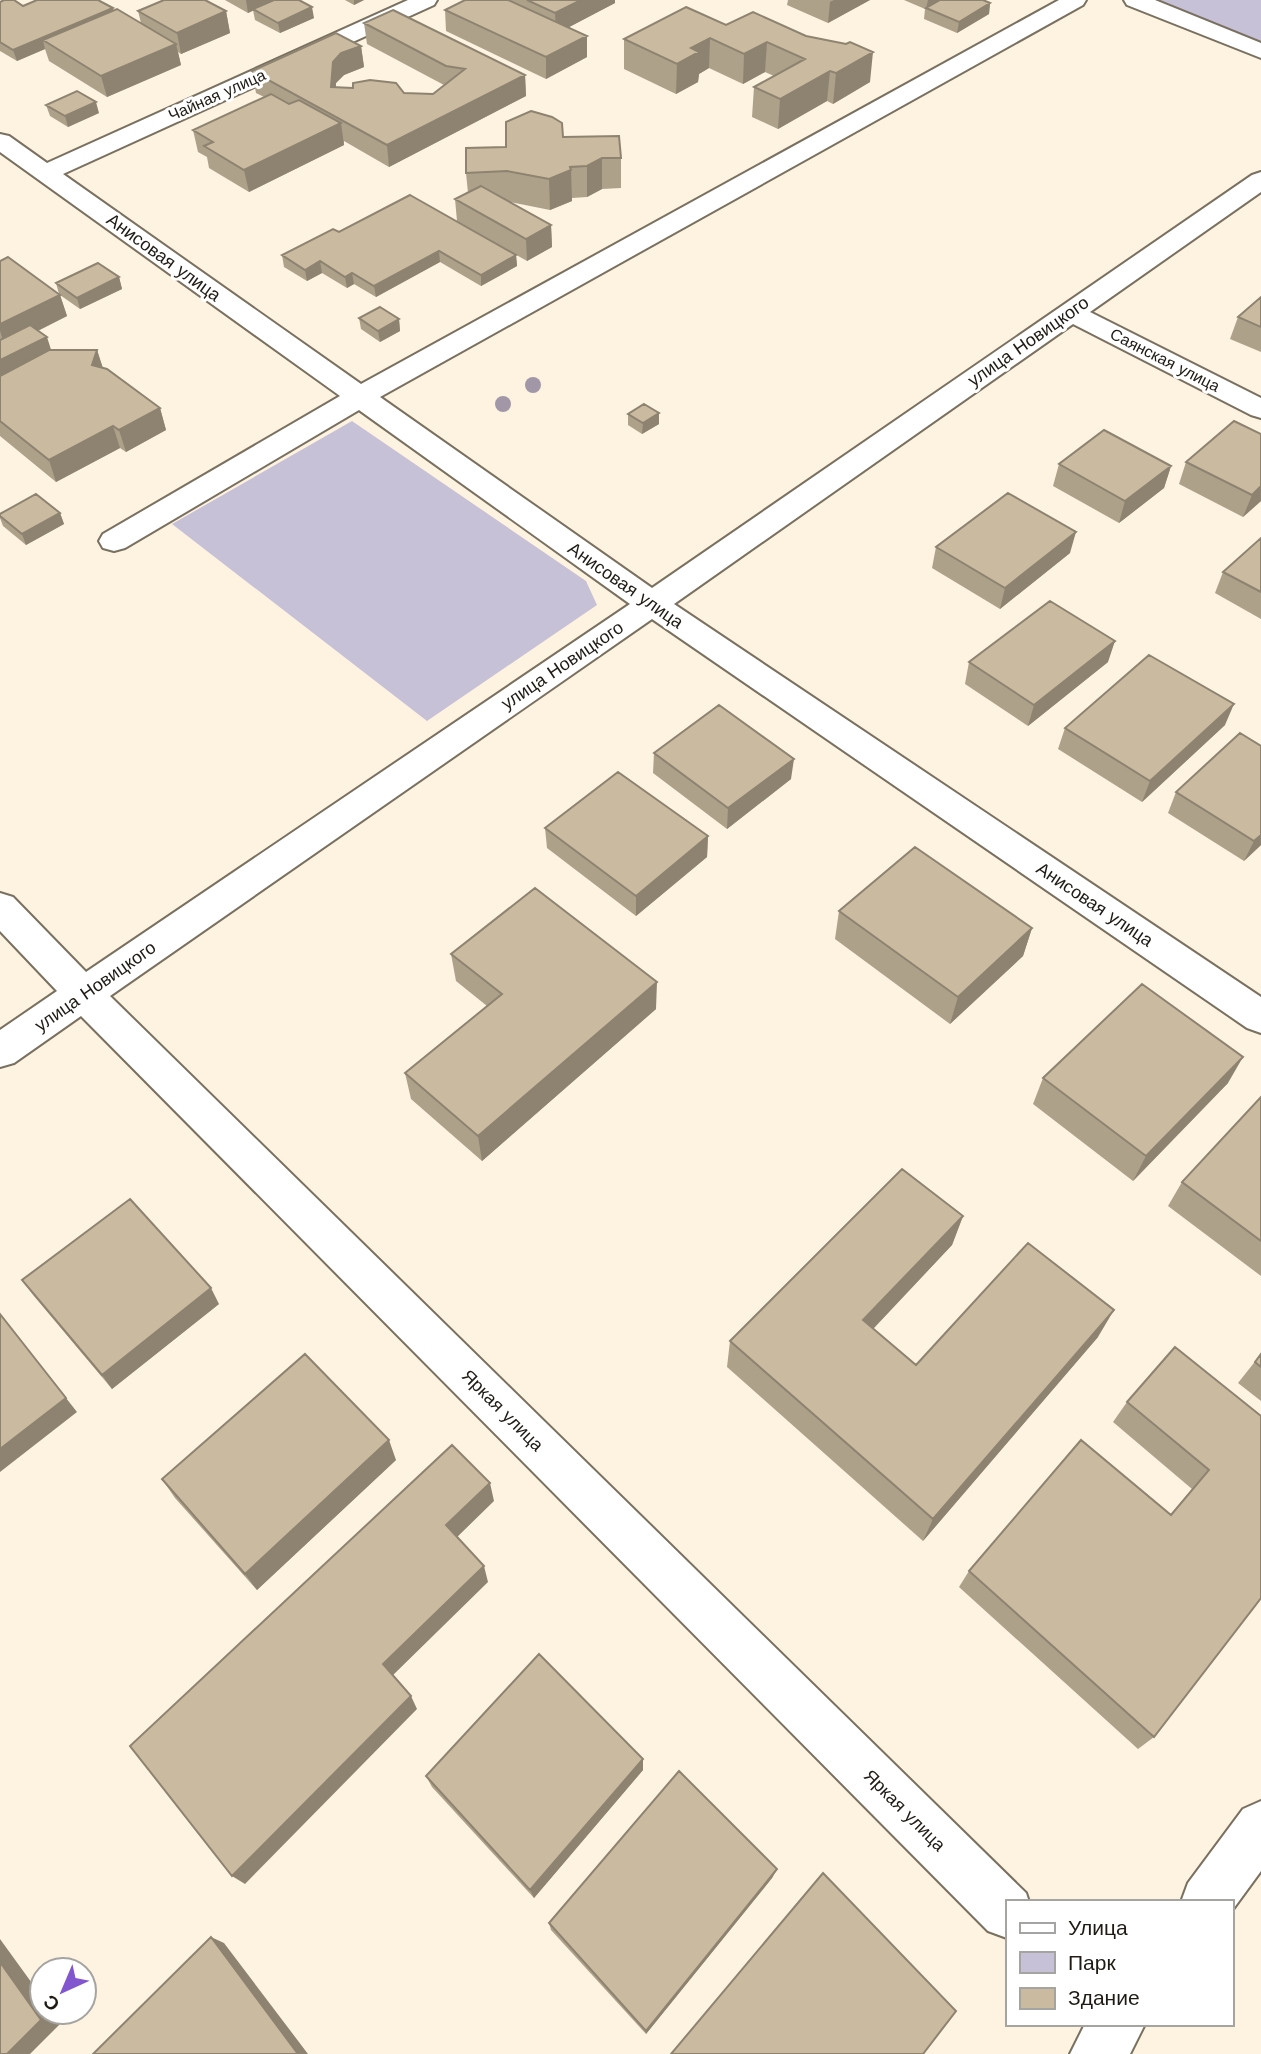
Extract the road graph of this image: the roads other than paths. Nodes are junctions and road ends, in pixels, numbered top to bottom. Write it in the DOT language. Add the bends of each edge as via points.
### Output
graph roads {
  1 [pos="426,0"];
  2 [pos="1075,0"];
  3 [pos="1135,0"];
  4 [pos="1261,51"];
  5 [pos="0,141"];
  6 [pos="46,172"];
  7 [pos="1261,180"];
  8 [pos="1070,312"];
  9 [pos="359,397"];
  10 [pos="1261,409"];
  11 [pos="114,541"];
  12 [pos="652,604"];
  13 [pos="0,907"];
  14 [pos="83,993"];
  15 [pos="1261,1017"];
  16 [pos="0,1051"];
  17 [pos="1261,1827"];
  18 [pos="1208,1900"];
  19 [pos="1006,1911"];
  20 [pos="1117,2026"];
  21 [pos="1097,2054"];
  1 -- 6 [label="street, Чайная улица"];
  2 -- 9 [label="street"];
  3 -- 4 [label="street"];
  5 -- 6 [label="street, Анисовая улица"];
  6 -- 9 [label="street, Анисовая улица"];
  7 -- 8 [label="street, улица Новицкого"];
  8 -- 10 [label="street, Саянская улица"];
  8 -- 12 [label="street, улица Новицкого"];
  9 -- 11 [label="street"];
  9 -- 12 [label="street, Анисовая улица"];
  12 -- 14 [label="street, улица Новицкого"];
  12 -- 15 [label="street, Анисовая улица"];
  13 -- 14 [label="street, Яркая улица"];
  14 -- 16 [label="street, улица Новицкого"];
  14 -- 19 [label="street, Яркая улица"];
  17 -- 18 [label="street"];
  20 -- 21 [label="street"];
}
